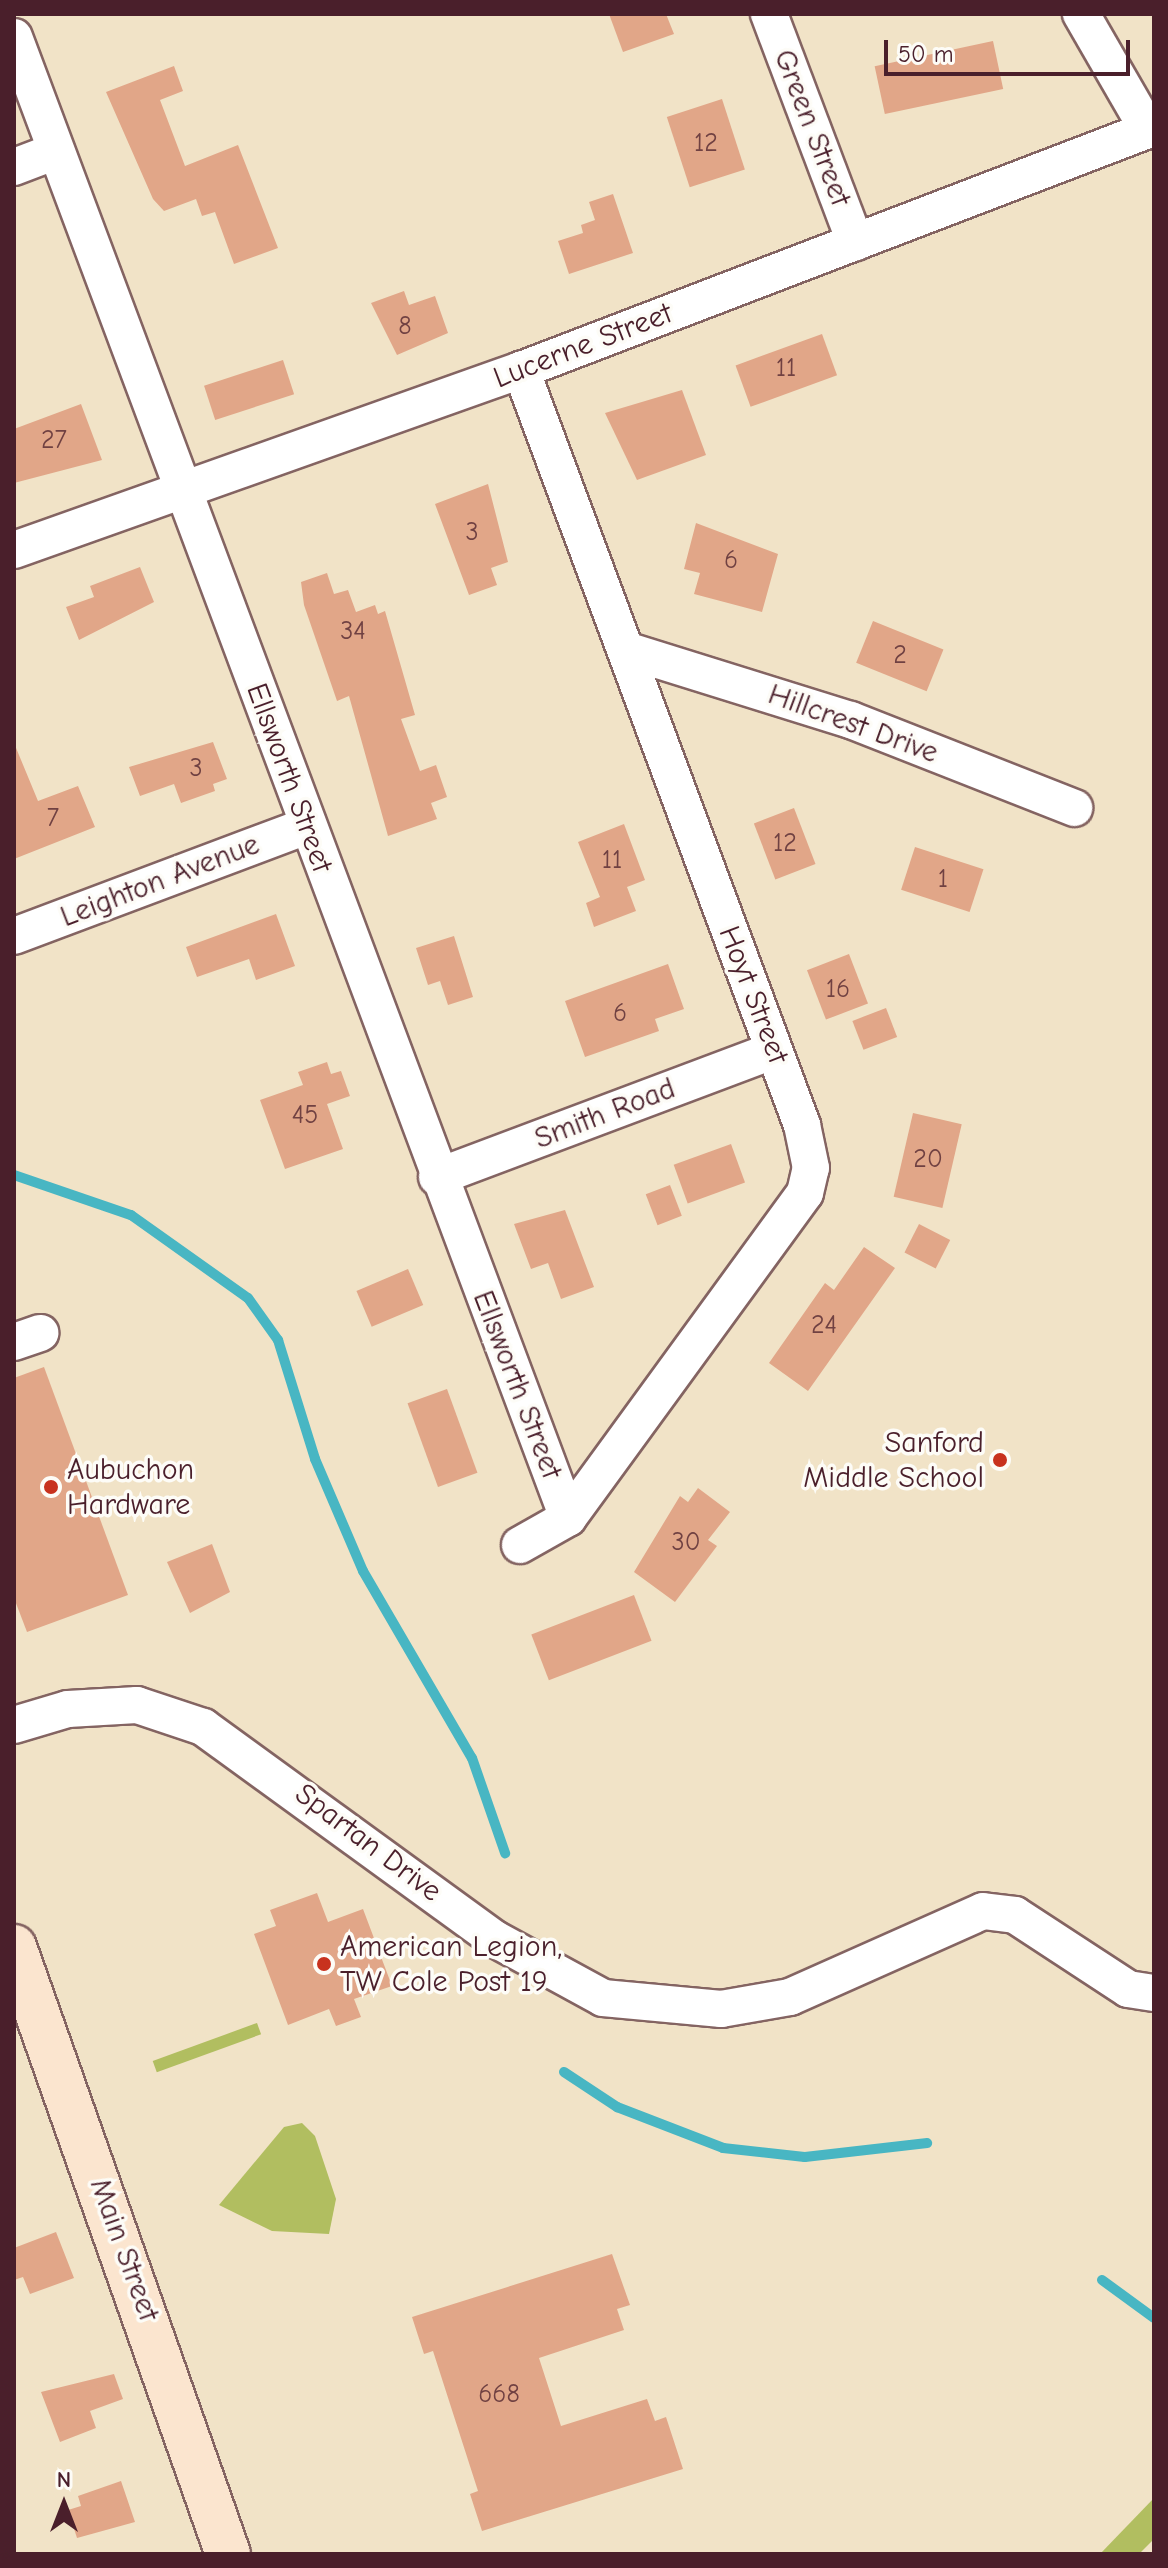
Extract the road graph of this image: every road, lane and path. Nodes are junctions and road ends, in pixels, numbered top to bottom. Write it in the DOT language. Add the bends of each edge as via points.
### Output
graph roads {
  1 [pos="769,14"];
  2 [pos="1081,14"];
  3 [pos="14,37"];
  4 [pos="56,151"];
  5 [pos="14,167"];
  6 [pos="855,242"];
  7 [pos="521,370"];
  8 [pos="182,492"];
  9 [pos="14,550"];
  10 [pos="629,651"];
  11 [pos="1074,808"];
  12 [pos="306,826"];
  13 [pos="14,936"];
  14 [pos="773,1051"];
  15 [pos="437,1177"];
  16 [pos="568,1518"];
  17 [pos="520,1545"];
  18 [pos="14,1725"];
  19 [pos="14,1947"];
  20 [pos="1154,1993"];
  21 [pos="228,2554"];
  1 -- 6 [label="street, Green Street"];
  2 -- 6 [label="street, Lucerne Street" via="1148,130"];
  3 -- 4 [label="street, Ellsworth Street"];
  4 -- 5 [label="street"];
  4 -- 8 [label="street, Ellsworth Street"];
  6 -- 7 [label="street, Lucerne Street"];
  7 -- 8 [label="street, Lucerne Street"];
  7 -- 10 [label="street, Hoyt Street"];
  8 -- 9 [label="street, Lucerne Street"];
  8 -- 12 [label="street, Ellsworth Street"];
  10 -- 11 [label="street, Hillcrest Drive" via="851,720"];
  10 -- 14 [label="street, Hoyt Street"];
  12 -- 13 [label="street, Leighton Avenue"];
  12 -- 15 [label="street, Ellsworth Street"];
  14 -- 15 [label="street, Smith Road"];
  14 -- 16 [label="street, Hoyt Street" via="811,1156 805,1193"];
  15 -- 16 [label="street, Ellsworth Street"];
  16 -- 17 [label="street, Hoyt Street"];
  18 -- 20 [label="street, Spartan Drive" via="68,1709 137,1705 203,1727 495,1939 603,1998 721,2009 790,1997 983,1911 1015,1915 1119,1984"];
  19 -- 21 [label="main road, Main Street"];
}
